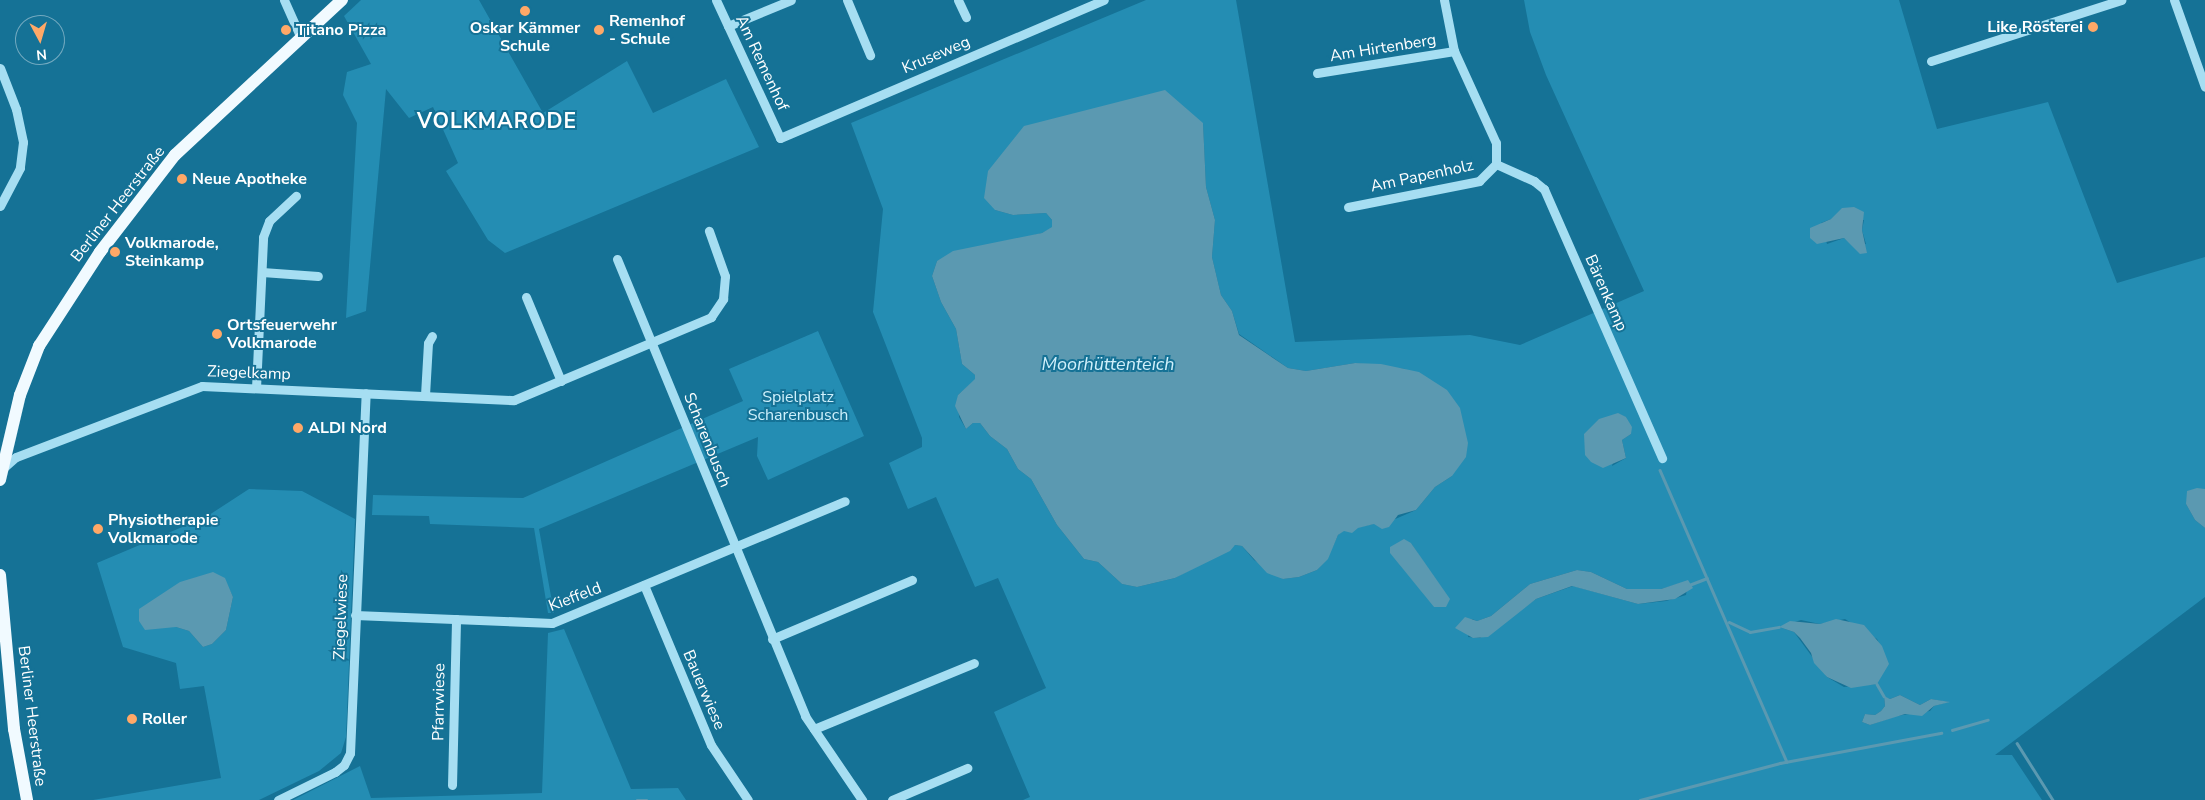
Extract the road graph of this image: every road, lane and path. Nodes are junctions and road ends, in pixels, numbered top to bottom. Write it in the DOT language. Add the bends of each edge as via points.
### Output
graph roads {
  1 [pos="284,0"];
  2 [pos="342,0"];
  3 [pos="716,0"];
  4 [pos="790,0"];
  5 [pos="847,0"];
  6 [pos="958,0"];
  7 [pos="1104,0"];
  8 [pos="1444,0"];
  9 [pos="2121,0"];
  10 [pos="2174,0"];
  11 [pos="966,17"];
  12 [pos="728,26"];
  13 [pos="301,38"];
  14 [pos="1454,51"];
  15 [pos="870,55"];
  16 [pos="1931,61"];
  17 [pos="0,68"];
  18 [pos="1317,73"];
  19 [pos="2205,88"];
  20 [pos="780,138"];
  21 [pos="1496,164"];
  22 [pos="296,196"];
  23 [pos="0,206"];
  24 [pos="1348,207"];
  25 [pos="709,231"];
  26 [pos="617,259"];
  27 [pos="262,272"];
  28 [pos="318,276"];
  29 [pos="526,297"];
  30 [pos="432,336"];
  31 [pos="652,344"];
  32 [pos="561,381"];
  33 [pos="256,388"];
  34 [pos="366,393"];
  35 [pos="425,395"];
  36 [pos="1662,458"];
  37 [pos="0,474"];
  38 [pos="845,501"];
  39 [pos="734,547"];
  40 [pos="0,575"];
  41 [pos="912,580"];
  42 [pos="644,585"];
  43 [pos="356,615"];
  44 [pos="456,619"];
  45 [pos="772,639"];
  46 [pos="974,663"];
  47 [pos="814,729"];
  48 [pos="967,768"];
  49 [pos="452,785"];
  50 [pos="26,800"];
  51 [pos="278,800"];
  52 [pos="748,800"];
  53 [pos="862,800"];
  54 [pos="892,800"];
  1 -- 13 [label="street"];
  2 -- 13 [label="main road, Berliner Heerstraße"];
  3 -- 12 [label="street, Am Remenhof"];
  4 -- 12 [label="street"];
  5 -- 15 [label="street"];
  6 -- 11 [label="street"];
  7 -- 20 [label="street, Kruseweg"];
  8 -- 14 [label="street"];
  9 -- 16 [label="street"];
  10 -- 19 [label="street"];
  12 -- 20 [label="street, Am Remenhof"];
  13 -- 37 [label="main road, Berliner Heerstraße" via="175,155 100,252 39,346 20,395"];
  14 -- 18 [label="street, Am Hirtenberg"];
  14 -- 21 [label="street" via="1496,143"];
  17 -- 23 [label="street" via="16,108 23,142 20,168"];
  21 -- 24 [label="street, Am Papenholz" via="1479,182"];
  21 -- 36 [label="street, Bärenkamp" via="1544,189"];
  22 -- 27 [label="street" via="267,225 263,237"];
  25 -- 31 [label="street, Ziegelkamp" via="725,276 719,309 700,324"];
  26 -- 31 [label="street"];
  27 -- 28 [label="street"];
  27 -- 33 [label="street"];
  29 -- 32 [label="street"];
  30 -- 35 [label="street" via="428,343"];
  31 -- 32 [label="street, Ziegelkamp"];
  31 -- 39 [label="street, Scharenbusch"];
  32 -- 35 [label="street, Ziegelkamp" via="514,400"];
  33 -- 34 [label="street, Ziegelkamp"];
  33 -- 37 [label="street, Ziegelkamp" via="191,388 16,457"];
  34 -- 35 [label="street, Ziegelkamp"];
  34 -- 43 [label="street, Ziegelwiese"];
  38 -- 39 [label="street"];
  39 -- 42 [label="street, Kieffeld"];
  39 -- 45 [label="street, Scharenbusch"];
  40 -- 50 [label="main road, Berliner Heerstraße" via="14,729"];
  41 -- 45 [label="street"];
  42 -- 44 [label="street, Kieffeld" via="552,622"];
  42 -- 52 [label="street, Bauerwiese" via="711,744"];
  43 -- 44 [label="street, Kieffeld"];
  43 -- 51 [label="street, Ziegelwiese" via="348,759 335,772"];
  44 -- 49 [label="street, Pfarrwiese"];
  45 -- 47 [label="street, Scharenbusch"];
  46 -- 47 [label="street"];
  47 -- 53 [label="street, Scharenbusch"];
  48 -- 54 [label="street"];
}
